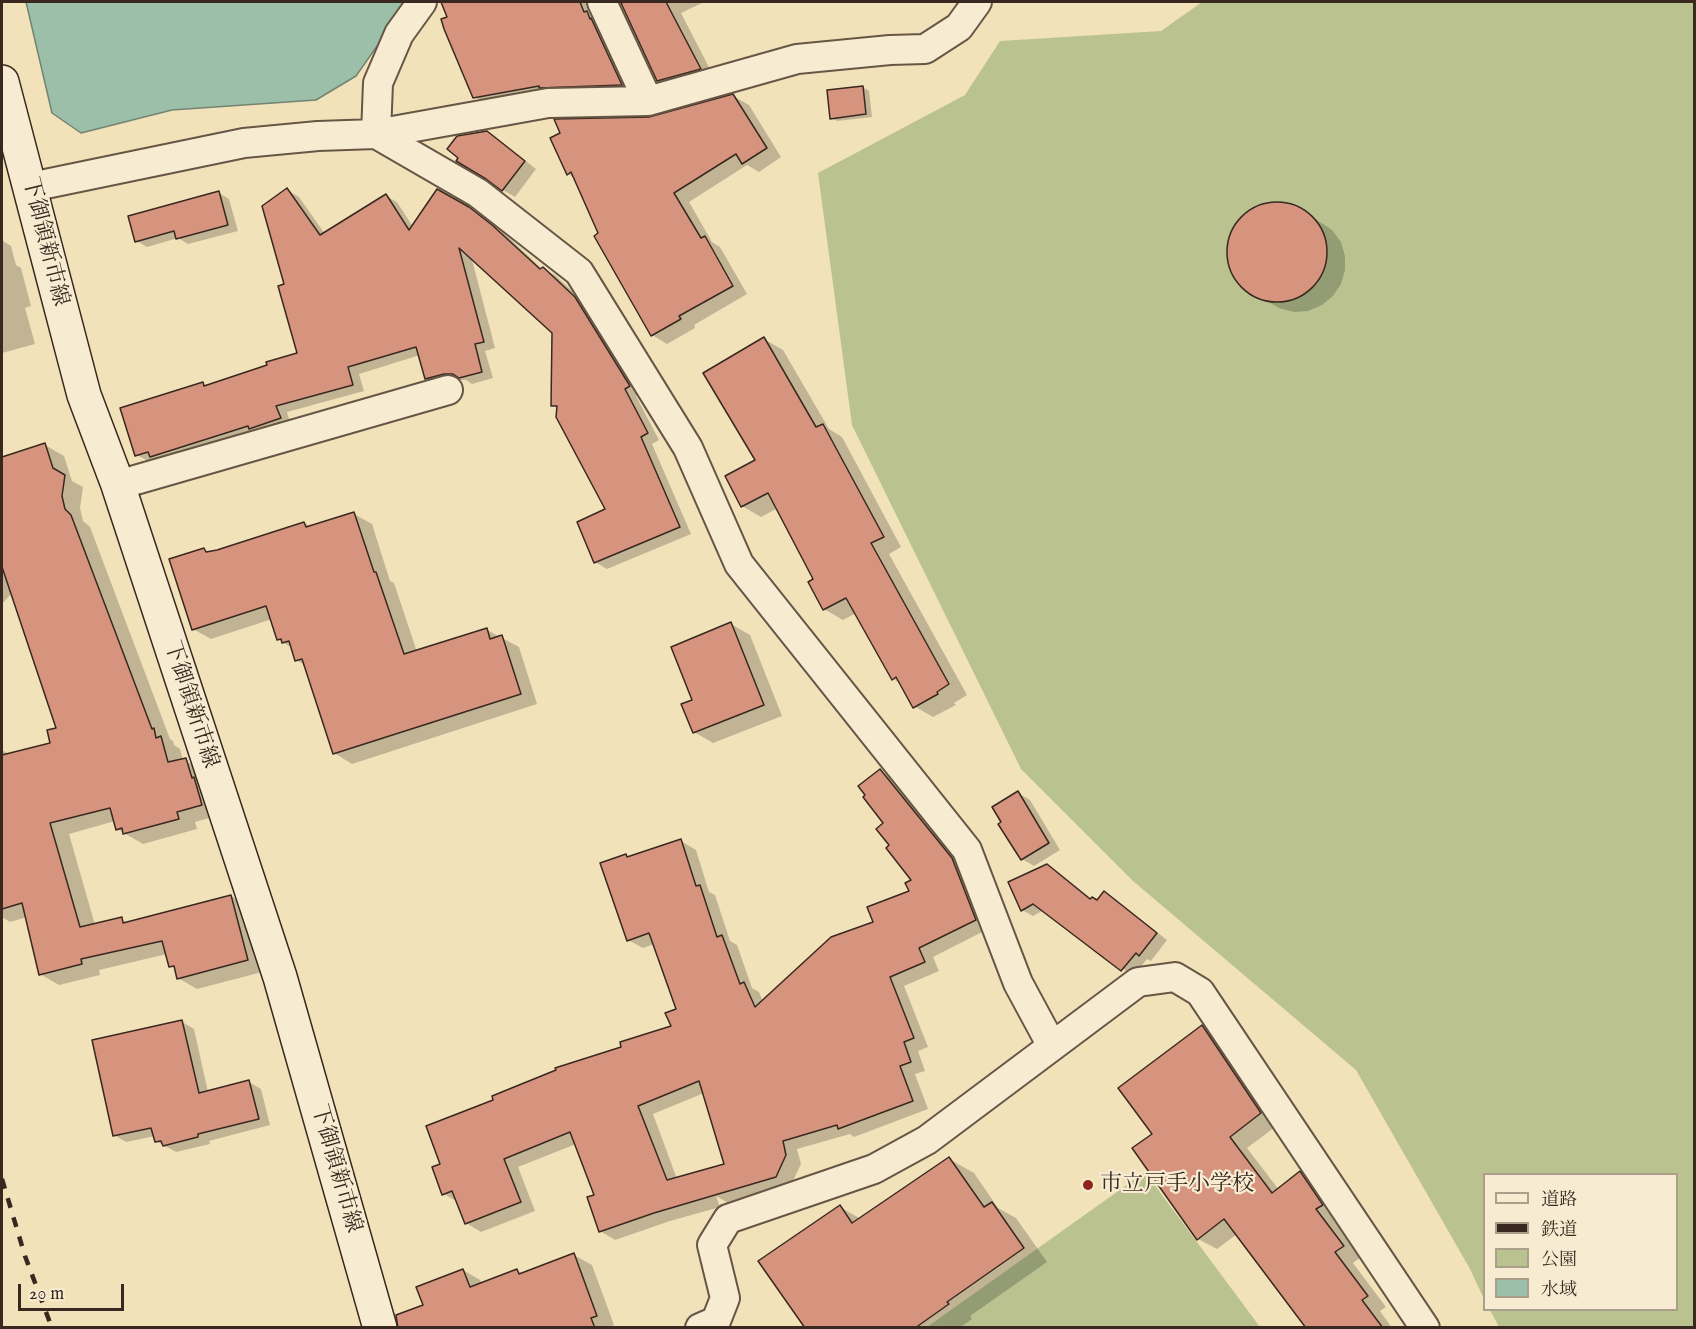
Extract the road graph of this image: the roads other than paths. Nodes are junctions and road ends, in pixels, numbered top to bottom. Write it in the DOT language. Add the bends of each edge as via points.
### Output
graph roads {
  1 [pos="422,2"];
  2 [pos="602,2"];
  3 [pos="977,2"];
  4 [pos="2,82"];
  5 [pos="648,101"];
  6 [pos="376,134"];
  7 [pos="31,187"];
  8 [pos="448,390"];
  9 [pos="118,485"];
  10 [pos="1053,1046"];
  11 [pos="380,1328"];
  12 [pos="700,1328"];
  13 [pos="1425,1328"];
  1 -- 6 [label="street" via="399,34 378,83"];
  2 -- 5 [label="street"];
  3 -- 5 [label="street" via="960,27 925,49 797,59"];
  4 -- 7 [label="main road, 下御領新市線"];
  5 -- 6 [label="street" via="548,103"];
  6 -- 7 [label="street" via="244,143"];
  6 -- 10 [label="street" via="478,193 579,272 688,448 739,564 967,850 1018,983"];
  7 -- 9 [label="main road, 下御領新市線" via="84,395"];
  8 -- 9 [label="street"];
  9 -- 11 [label="main road, 下御領新市線" via="280,976"];
  10 -- 12 [label="street" via="927,1140 874,1169 728,1219 712,1245 725,1298 716,1321"];
  10 -- 13 [label="street" via="1138,982 1175,977 1200,992"];
}
